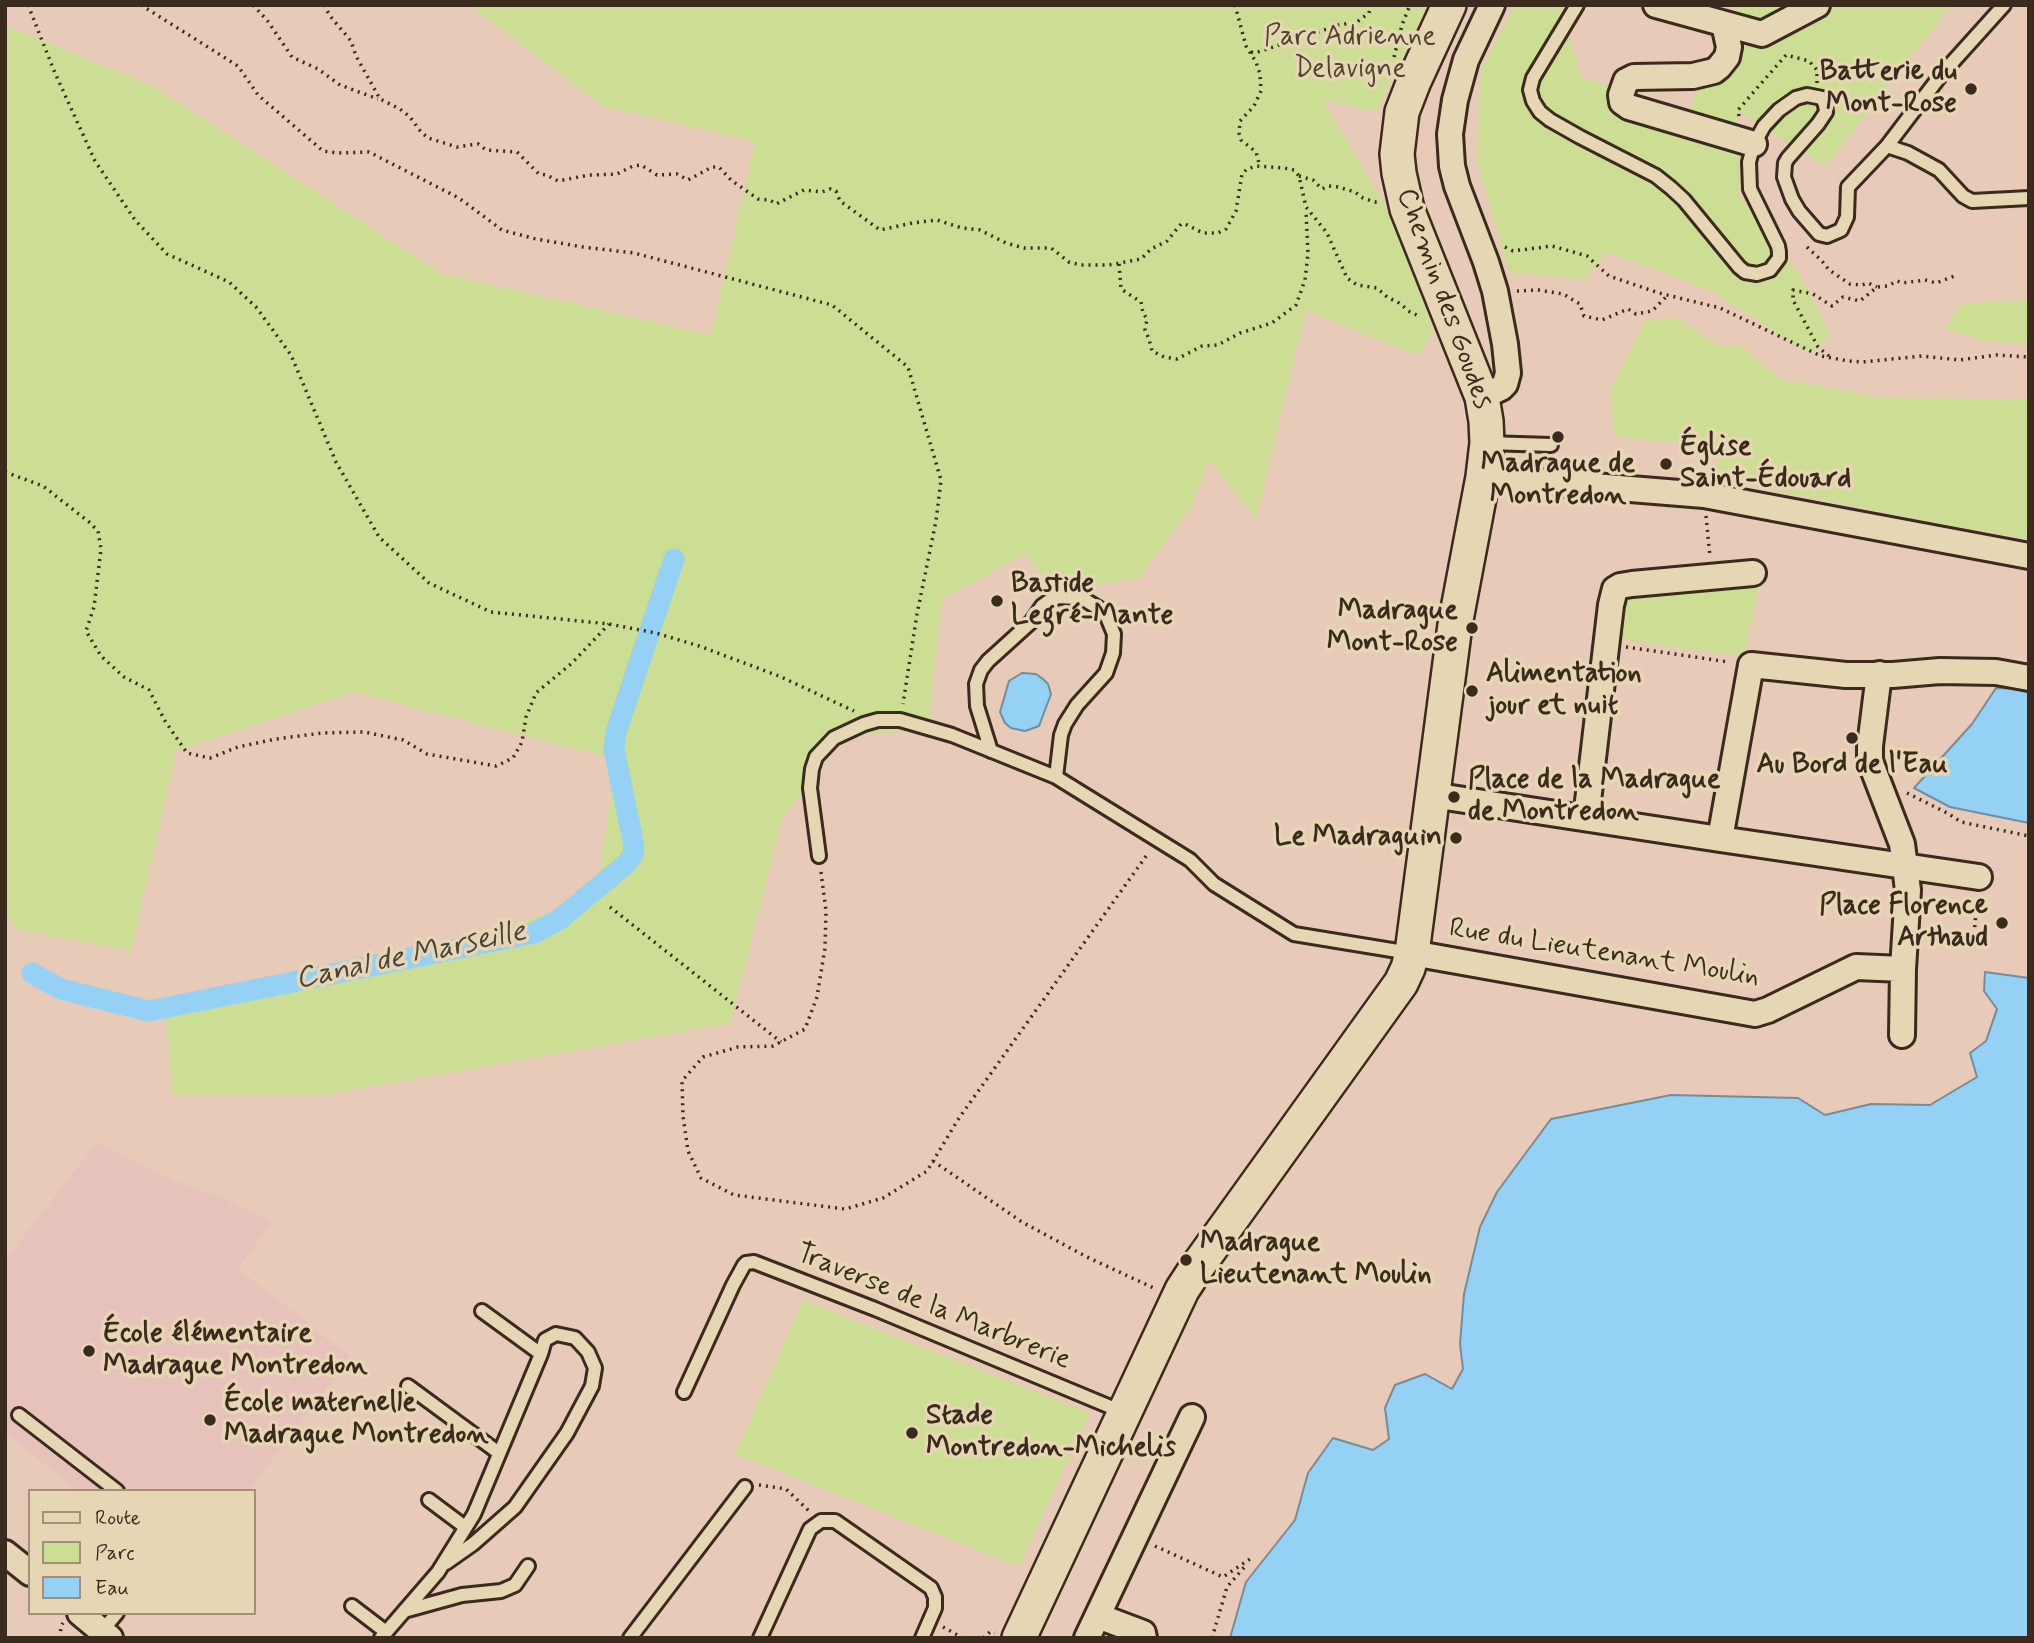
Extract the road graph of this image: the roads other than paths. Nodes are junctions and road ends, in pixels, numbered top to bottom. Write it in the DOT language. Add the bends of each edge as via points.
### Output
graph roads {
  1 [pos="1449,5"];
  2 [pos="1492,5"];
  3 [pos="1577,5"];
  4 [pos="1656,5"];
  5 [pos="1817,5"];
  6 [pos="2004,5"];
  7 [pos="1724,23"];
  8 [pos="1759,135"];
  9 [pos="1887,146"];
  10 [pos="2029,198"];
  11 [pos="1482,397"];
  12 [pos="1486,443"];
  13 [pos="1551,445"];
  14 [pos="1483,477"];
  15 [pos="2029,556"];
  16 [pos="1753,573"];
  17 [pos="1879,674"];
  18 [pos="2029,678"];
  19 [pos="991,751"];
  20 [pos="1056,777"];
  21 [pos="1432,794"];
  22 [pos="1586,818"];
  23 [pos="1720,839"];
  24 [pos="820,856"];
  25 [pos="1906,866"];
  26 [pos="1979,877"];
  27 [pos="1412,953"];
  28 [pos="1903,969"];
  29 [pos="1902,1035"];
  30 [pos="482,1311"];
  31 [pos="541,1354"];
  32 [pos="408,1386"];
  33 [pos="684,1392"];
  34 [pos="1125,1413"];
  35 [pos="19,1415"];
  36 [pos="1192,1418"];
  37 [pos="499,1453"];
  38 [pos="745,1488"];
  39 [pos="114,1489"];
  40 [pos="429,1500"];
  41 [pos="466,1527"];
  42 [pos="5,1553"];
  43 [pos="442,1565"];
  44 [pos="528,1566"];
  45 [pos="28,1571"];
  46 [pos="352,1606"];
  47 [pos="404,1611"];
  48 [pos="73,1616"];
  49 [pos="110,1627"];
  50 [pos="1092,1627"];
  51 [pos="383,1635"];
  52 [pos="630,1638"];
  53 [pos="760,1638"];
  54 [pos="922,1638"];
  55 [pos="1019,1638"];
  56 [pos="1144,1638"];
  1 -- 11 [label="street, Chemin des Goudes" via="1402,113 1397,154 1403,196"];
  2 -- 11 [label="street" via="1463,71 1450,134 1452,166 1494,291 1505,344 1508,373 1501,388"];
  3 -- 8 [label="lane" via="1533,78 1530,90 1536,106 1559,125 1656,176 1684,200 1739,267 1757,274 1770,270 1779,258 1778,246 1750,189 1749,162"];
  4 -- 7 [label="street"];
  5 -- 7 [label="street" via="1762,34"];
  6 -- 9 [label="lane" via="1941,75"];
  7 -- 8 [label="street" via="1729,47 1720,67 1693,76 1634,77 1626,81 1622,102"];
  8 -- 9 [label="lane" via="1779,110 1796,98 1818,96 1824,101 1823,118 1788,158 1784,169 1799,211 1819,234 1827,236 1841,230 1847,217 1848,187"];
  9 -- 10 [label="lane" via="1939,170 1972,201"];
  11 -- 12 [label="street, Chemin des Goudes"];
  12 -- 13 [label="lane"];
  12 -- 14 [label="street, Chemin des Goudes"];
  14 -- 15 [label="street" via="1704,495"];
  14 -- 21 [label="street, Chemin des Goudes" via="1455,625"];
  16 -- 22 [label="street" via="1626,584 1615,589"];
  17 -- 18 [label="street" via="1996,672"];
  17 -- 23 [label="street" via="1751,665"];
  17 -- 25 [label="street" via="1872,769 1899,834"];
  19 -- 20 [label="lane"];
  19 -- 20 [label="lane" via="977,706 981,670 1049,601 1059,597 1085,600 1107,617 1114,634 1113,653 1106,673 1065,724"];
  19 -- 24 [label="lane" via="900,720 863,724 834,738 816,757 812,769 810,788"];
  20 -- 27 [label="lane" via="1197,865 1214,884 1294,934"];
  21 -- 22 [label="street"];
  21 -- 27 [label="street, Chemin des Goudes"];
  22 -- 23 [label="street"];
  23 -- 25 [label="street"];
  25 -- 26 [label="street"];
  25 -- 28 [label="street"];
  27 -- 28 [label="street, Rue du Lieutenant Moulin" via="1748,1013 1768,1010 1856,967"];
  27 -- 34 [label="street, Chemin des Goudes" via="1401,983 1197,1268"];
  28 -- 29 [label="street"];
  30 -- 31 [label="lane"];
  31 -- 37 [label="lane"];
  31 -- 43 [label="lane" via="545,1340 556,1334 575,1338 595,1368 592,1386 567,1433 515,1507"];
  32 -- 37 [label="lane"];
  33 -- 34 [label="lane, Traverse de la Marbrerie" via="733,1285 746,1263 757,1262"];
  34 -- 55 [label="street, Chemin des Goudes"];
  35 -- 39 [label="lane"];
  36 -- 50 [label="street"];
  37 -- 41 [label="lane"];
  38 -- 52 [label="lane"];
  40 -- 41 [label="lane"];
  41 -- 43 [label="lane"];
  42 -- 45 [label="street"];
  43 -- 47 [label="lane"];
  44 -- 47 [label="lane" via="515,1585 501,1591 462,1595"];
  46 -- 51 [label="lane"];
  47 -- 51 [label="lane"];
  48 -- 49 [label="street"];
  50 -- 56 [label="street" via="1143,1633"];
  53 -- 54 [label="lane" via="810,1529 821,1521 835,1521 931,1588 935,1608"];
}
